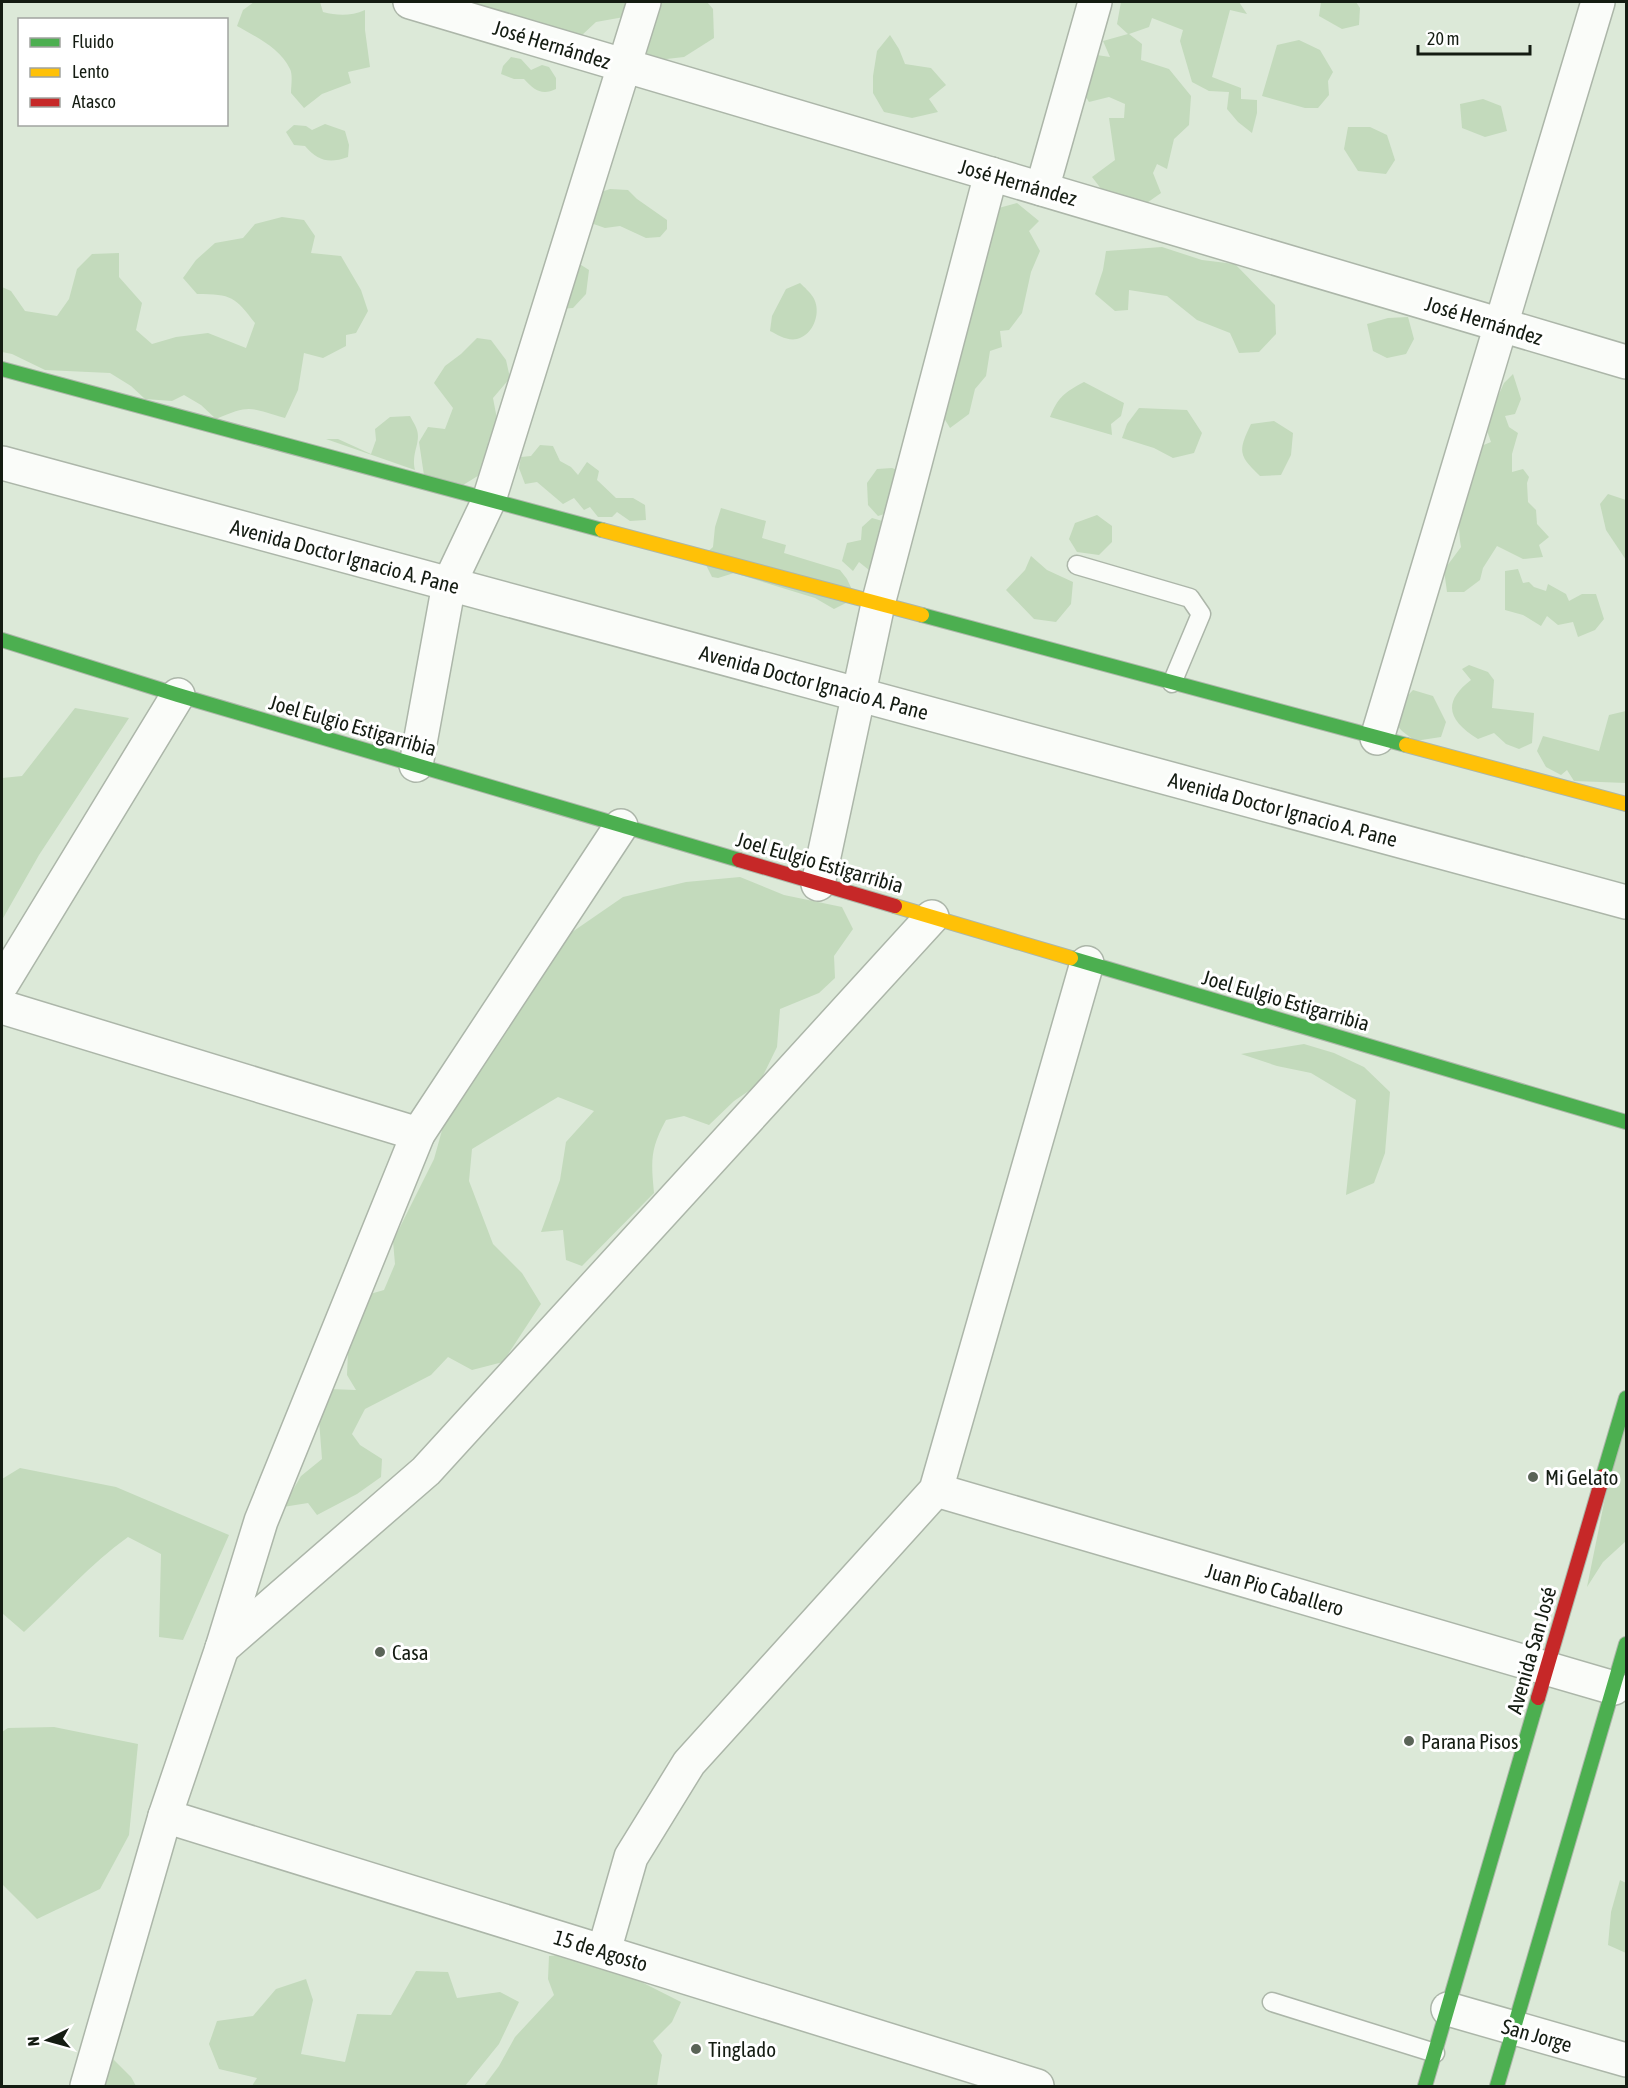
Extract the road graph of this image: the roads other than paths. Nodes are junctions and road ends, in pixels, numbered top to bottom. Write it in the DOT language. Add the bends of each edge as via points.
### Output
graph roads {
  1 [pos="410,2"];
  2 [pos="644,2"];
  3 [pos="1095,2"];
  4 [pos="1598,2"];
  5 [pos="624,65"];
  6 [pos="991,174"];
  7 [pos="1042,189"];
  8 [pos="1501,325"];
  9 [pos="1626,362"];
  10 [pos="2,369"];
  11 [pos="2,463"];
  12 [pos="489,500"];
  13 [pos="1077,565"];
  14 [pos="449,584"];
  15 [pos="879,604"];
  16 [pos="2,640"];
  17 [pos="1172,683"];
  18 [pos="859,694"];
  19 [pos="178,695"];
  20 [pos="1377,738"];
  21 [pos="416,765"];
  22 [pos="1626,804"];
  23 [pos="621,826"];
  24 [pos="818,884"];
  25 [pos="1626,902"];
  26 [pos="932,917"];
  27 [pos="1087,963"];
  28 [pos="2,984"];
  29 [pos="2,1008"];
  30 [pos="1626,1122"];
  31 [pos="418,1134"];
  32 [pos="1626,1398"];
  33 [pos="936,1490"];
  34 [pos="1626,1644"];
  35 [pos="222,1648"];
  36 [pos="1547,1669"];
  37 [pos="1614,1688"];
  38 [pos="165,1815"];
  39 [pos="604,1951"];
  40 [pos="1272,2002"];
  41 [pos="1448,2009"];
  42 [pos="1514,2028"];
  43 [pos="1435,2053"];
  44 [pos="1626,2060"];
  45 [pos="87,2086"];
  46 [pos="1036,2086"];
  47 [pos="1425,2086"];
  48 [pos="1497,2086"];
  1 -- 5 [label="street, José Hernández"];
  2 -- 5 [label="street"];
  3 -- 7 [label="street"];
  4 -- 8 [label="street"];
  5 -- 6 [label="street, José Hernández"];
  5 -- 12 [label="street"];
  6 -- 7 [label="street, José Hernández"];
  6 -- 15 [label="street"];
  7 -- 8 [label="street, José Hernández"];
  8 -- 9 [label="street, José Hernández"];
  8 -- 20 [label="street"];
  10 -- 12 [label="street"];
  11 -- 14 [label="street, Avenida Doctor Ignacio A. Pane"];
  12 -- 14 [label="street"];
  12 -- 15 [label="street"];
  13 -- 17 [label="lane" via="1190,598 1201,614"];
  14 -- 18 [label="street, Avenida Doctor Ignacio A. Pane"];
  14 -- 21 [label="street"];
  15 -- 17 [label="street"];
  15 -- 18 [label="street"];
  16 -- 19 [label="street, Joel Eulgio Estigarribia"];
  17 -- 20 [label="street"];
  18 -- 24 [label="street"];
  18 -- 25 [label="street, Avenida Doctor Ignacio A. Pane"];
  19 -- 21 [label="street, Joel Eulgio Estigarribia"];
  19 -- 28 [label="street"];
  20 -- 22 [label="street"];
  21 -- 23 [label="street, Joel Eulgio Estigarribia"];
  23 -- 24 [label="street, Joel Eulgio Estigarribia"];
  23 -- 31 [label="street"];
  24 -- 26 [label="street, Joel Eulgio Estigarribia"];
  26 -- 27 [label="street, Joel Eulgio Estigarribia"];
  26 -- 35 [label="street" via="426,1471"];
  27 -- 30 [label="street, Joel Eulgio Estigarribia"];
  27 -- 33 [label="street"];
  29 -- 31 [label="street"];
  31 -- 35 [label="street" via="261,1521"];
  32 -- 36 [label="street, Avenida San José"];
  33 -- 36 [label="street, Juan Pio Caballero"];
  33 -- 39 [label="street" via="689,1763 631,1857"];
  34 -- 37 [label="street"];
  35 -- 38 [label="street"];
  36 -- 37 [label="street, Juan Pio Caballero"];
  36 -- 41 [label="street, Avenida San José"];
  37 -- 42 [label="street"];
  38 -- 39 [label="street, 15 de Agosto"];
  38 -- 45 [label="street"];
  39 -- 46 [label="street, 15 de Agosto"];
  40 -- 43 [label="lane"];
  41 -- 42 [label="street, San Jorge"];
  41 -- 43 [label="street, Avenida San José"];
  42 -- 44 [label="street, San Jorge"];
  42 -- 48 [label="street"];
  43 -- 47 [label="street, Avenida San José"];
}
